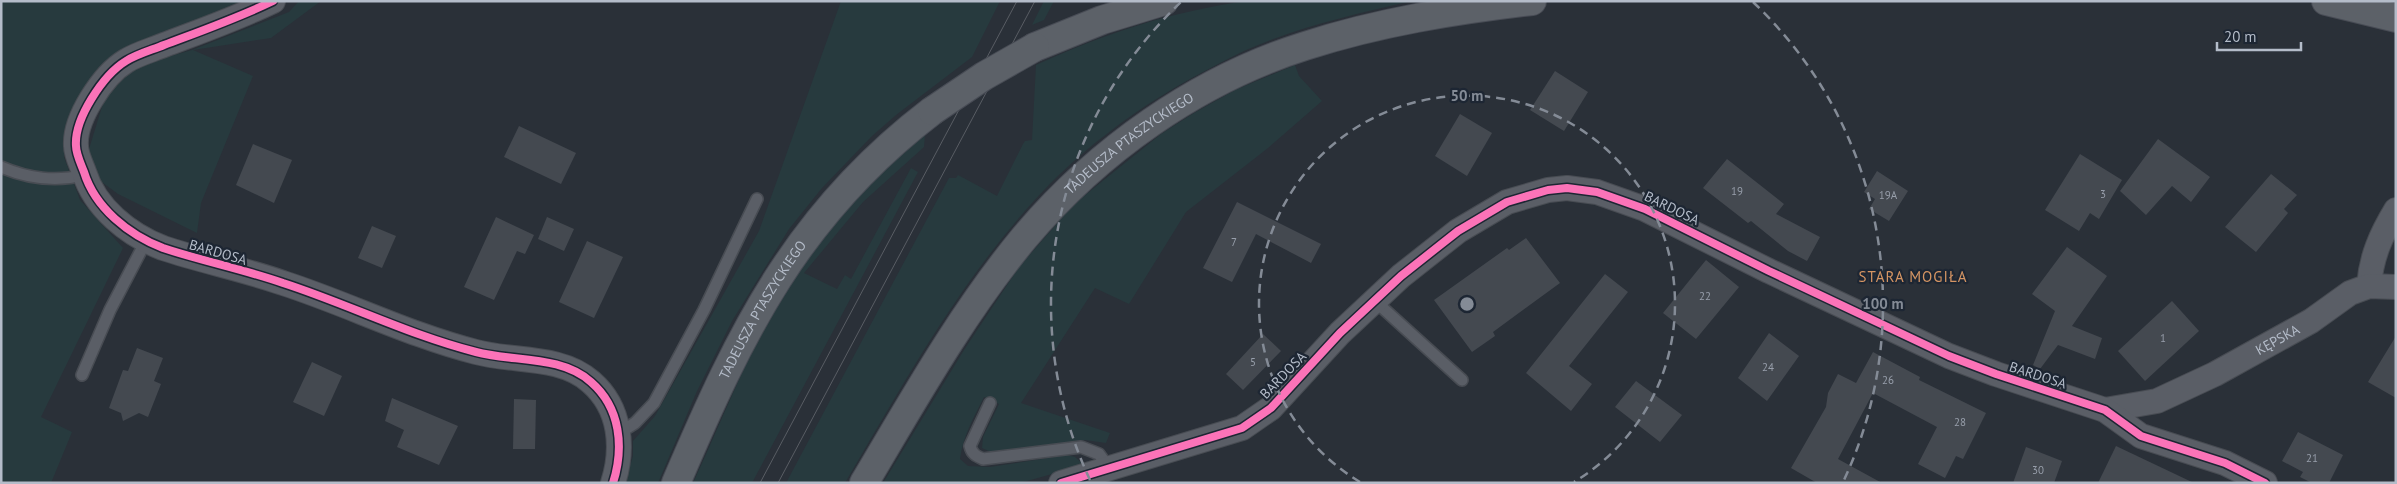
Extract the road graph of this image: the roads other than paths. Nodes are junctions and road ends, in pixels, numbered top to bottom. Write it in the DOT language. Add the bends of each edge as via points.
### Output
graph roads {
  1 [pos="273,1"];
  2 [pos="1164,1"];
  3 [pos="1532,1"];
  4 [pos="2326,1"];
  5 [pos="2396,18"];
  6 [pos="1,166"];
  7 [pos="85,175"];
  8 [pos="757,199"];
  9 [pos="2396,210"];
  10 [pos="146,241"];
  11 [pos="2369,286"];
  12 [pos="2396,287"];
  13 [pos="1374,301"];
  14 [pos="82,375"];
  15 [pos="1462,380"];
  16 [pos="990,403"];
  17 [pos="2105,410"];
  18 [pos="620,433"];
  19 [pos="1109,468"];
  20 [pos="613,483"];
  21 [pos="676,483"];
  22 [pos="864,483"];
  23 [pos="1061,483"];
  24 [pos="2265,483"];
  1 -- 7 [label="street, BARDOSA" via="126,61 118,68 97,88 82,118 76,146"];
  2 -- 21 [label="main road, TADEUSZA PTASZYCKIEGO, bridge" via="1102,20 1036,48 984,76 932,111 864,169 838,196 796,250 765,297 731,360"];
  3 -- 22 [label="main road, TADEUSZA PTASZYCKIEGO" via="1382,25 1303,46 1213,85 1141,130 1068,191 1000,269 951,339"];
  4 -- 5 [label="main road"];
  6 -- 7 [label="lane" via="48,180"];
  7 -- 10 [label="street, BARDOSA" via="93,193 113,218"];
  8 -- 18 [label="lane" via="704,310 654,403"];
  9 -- 11 [label="street" via="2377,243 2370,264"];
  10 -- 14 [label="lane" via="110,310"];
  10 -- 18 [label="street, BARDOSA" via="207,262 283,282 374,318 475,352 568,367 598,389"];
  11 -- 12 [label="street"];
  11 -- 17 [label="street, KĘPSKA" via="2350,293 2311,321 2215,374 2157,401"];
  13 -- 15 [label="lane"];
  13 -- 17 [label="street, BARDOSA" via="1431,250 1483,214 1527,195 1548,190 1582,189 1645,208 1786,279 1964,362"];
  13 -- 19 [label="street, BARDOSA" via="1271,408 1242,428"];
  16 -- 19 [label="lane" via="970,446 976,456 983,459 1081,448 1099,454"];
  17 -- 24 [label="street, BARDOSA" via="2141,436 2224,463"];
  18 -- 20 [label="street" via="620,454"];
  19 -- 23 [label="street, BARDOSA"];
}
